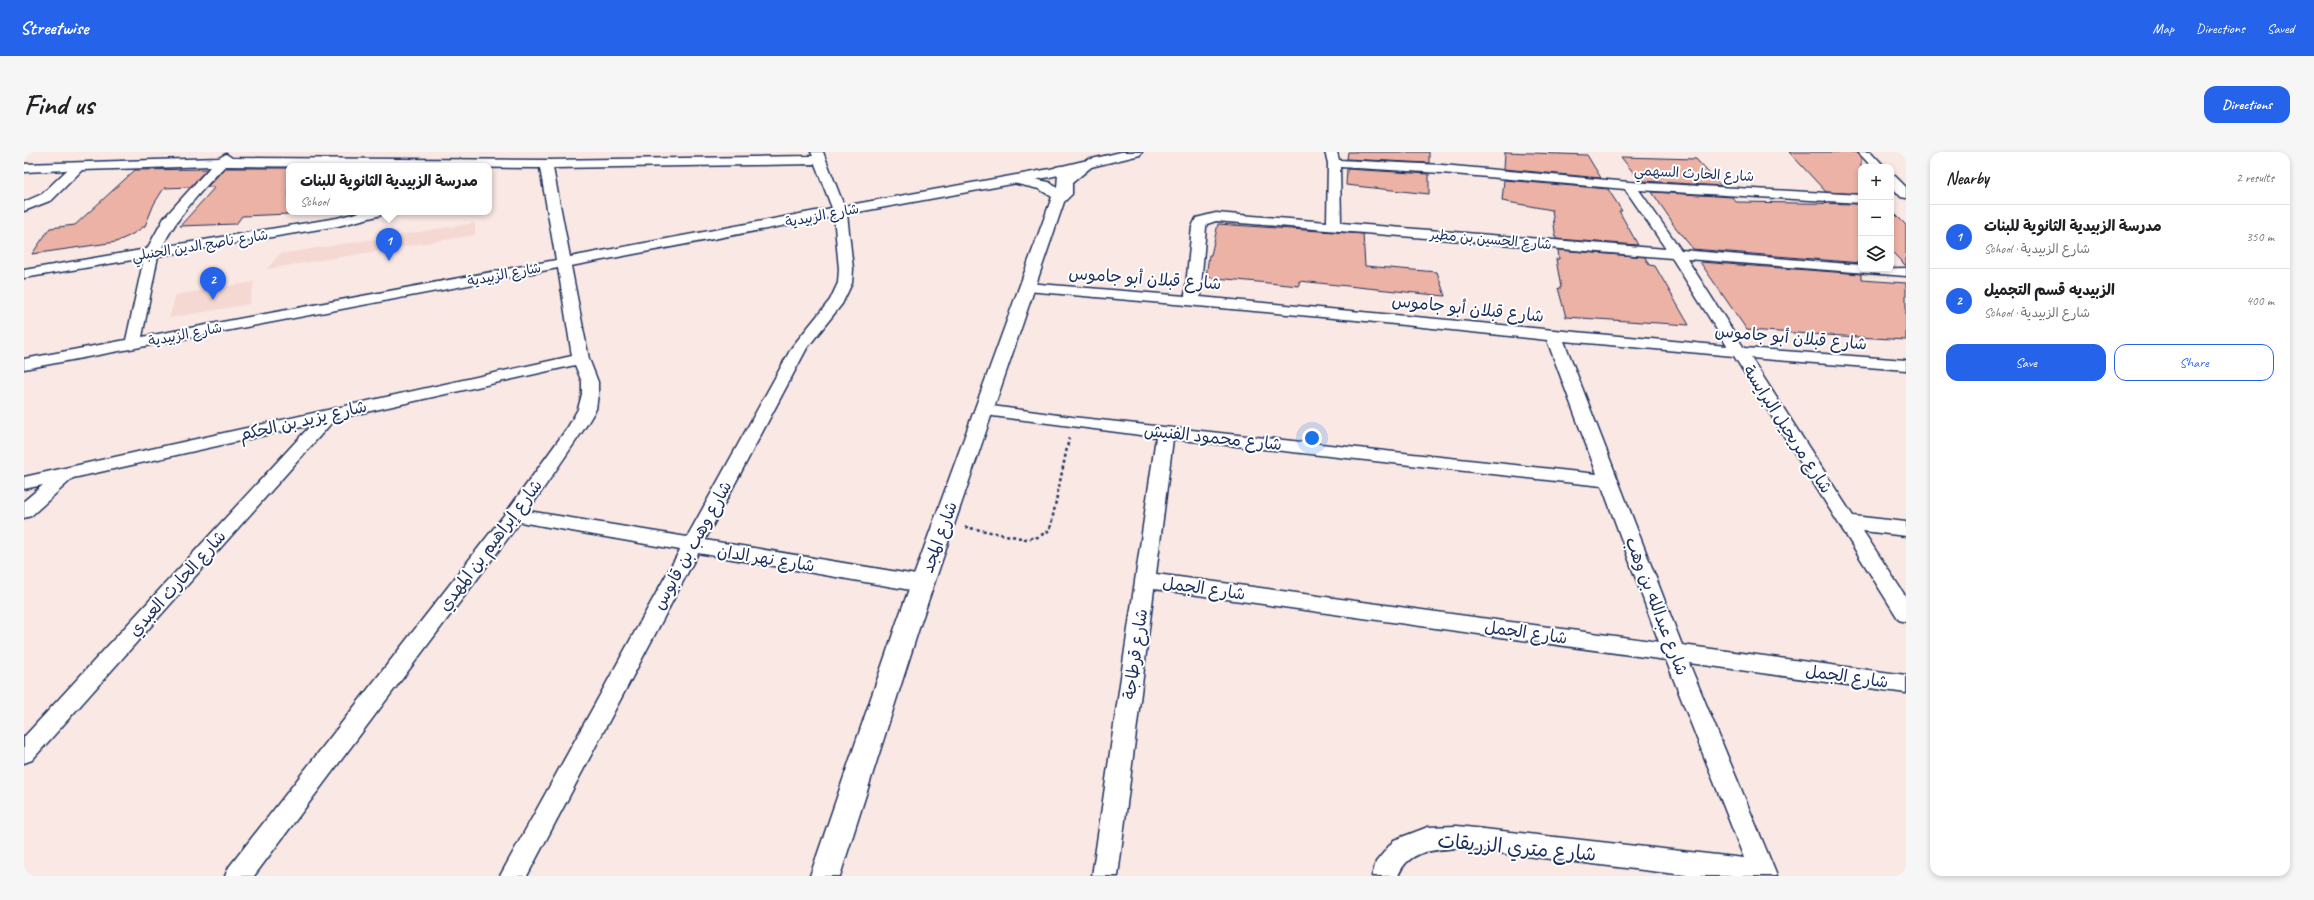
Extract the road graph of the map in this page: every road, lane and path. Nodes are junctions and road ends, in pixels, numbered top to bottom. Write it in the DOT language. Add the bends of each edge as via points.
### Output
graph roads {
  1 [pos="232,152"];
  2 [pos="1067,152"];
  3 [pos="1136,152"];
  4 [pos="1864,152"];
  5 [pos="818,156"];
  6 [pos="1333,158"];
  7 [pos="221,162"];
  8 [pos="289,163"];
  9 [pos="1089,163"];
  10 [pos="492,164"];
  11 [pos="546,164"];
  12 [pos="1876,164"];
  13 [pos="78,167"];
  14 [pos="24,168"];
  15 [pos="1018,180"];
  16 [pos="984,184"];
  17 [pos="1894,184"];
  18 [pos="1059,186"];
  19 [pos="1629,186"];
  20 [pos="1858,199"];
  21 [pos="1904,199"];
  22 [pos="24,207"];
  23 [pos="840,212"];
  24 [pos="365,215"];
  25 [pos="1334,225"];
  26 [pos="152,253"];
  27 [pos="1676,255"];
  28 [pos="565,262"];
  29 [pos="1858,269"];
  30 [pos="1894,271"];
  31 [pos="1906,272"];
  32 [pos="24,274"];
  33 [pos="1027,288"];
  34 [pos="1192,300"];
  35 [pos="1554,336"];
  36 [pos="132,344"];
  37 [pos="1739,352"];
  38 [pos="581,359"];
  39 [pos="24,364"];
  40 [pos="1906,365"];
  41 [pos="984,410"];
  42 [pos="331,413"];
  43 [pos="1072,422"];
  44 [pos="1165,432"];
  45 [pos="66,475"];
  46 [pos="1609,481"];
  47 [pos="24,483"];
  48 [pos="24,511"];
  49 [pos="515,514"];
  50 [pos="1848,522"];
  51 [pos="945,523"];
  52 [pos="1906,529"];
  53 [pos="691,545"];
  54 [pos="1145,580"];
  55 [pos="922,584"];
  56 [pos="1906,614"];
  57 [pos="1674,652"];
  58 [pos="1906,684"];
  59 [pos="24,753"];
  60 [pos="1763,874"];
  61 [pos="238,876"];
  62 [pos="512,876"];
  63 [pos="825,876"];
  64 [pos="1105,876"];
  65 [pos="1385,876"];
  1 -- 7 [label="street"];
  2 -- 18 [label="street, شارع المجد"];
  3 -- 9 [label="street"];
  4 -- 12 [label="street"];
  5 -- 11 [label="street"];
  5 -- 23 [label="street, شارع وهب بن قابوس"];
  6 -- 19 [label="street, شارع الحارث السهمي"];
  6 -- 25 [label="street"];
  7 -- 8 [label="street"];
  7 -- 13 [label="street"];
  7 -- 26 [label="street" via="169,221"];
  9 -- 18 [label="street"];
  10 -- 11 [label="street"];
  11 -- 28 [label="street, شارع إبراهيم بن المهدي"];
  13 -- 14 [label="street"];
  13 -- 22 [label="street" via="47,197"];
  15 -- 16 [label="street, شارع الزبيدية"];
  15 -- 18 [label="street, شارع الزبيدية"];
  15 -- 18 [label="street"];
  16 -- 18 [label="street, شارع الزبيدية" via="1001,178 1050,169"];
  16 -- 23 [label="street, شارع الزبيدية"];
  17 -- 21 [label="street"];
  18 -- 33 [label="street, شارع المجد"];
  19 -- 20 [label="street, شارع الحارث السهمي"];
  19 -- 27 [label="street, شارع مريحيل البرايسة"];
  23 -- 28 [label="street, شارع الزبيدية"];
  23 -- 53 [label="street, شارع وهب بن قابوس" via="846,269 845,283 837,301 800,347"];
  24 -- 26 [label="street, شارع ناصح الدين الحنبلي" via="338,222"];
  25 -- 27 [label="street, شارع الحسين بن مطير"];
  25 -- 34 [label="street, شارع الحسين بن مطير" via="1228,217 1207,218 1201,221 1198,227"];
  26 -- 32 [label="street, شارع ناصح الدين الحنبلي"];
  26 -- 36 [label="street"];
  27 -- 29 [label="street, شارع الحسين بن مطير"];
  27 -- 37 [label="street, شارع مريحيل البرايسة"];
  28 -- 36 [label="street, شارع الزبيدية"];
  28 -- 38 [label="street, شارع إبراهيم بن المهدي"];
  30 -- 31 [label="street"];
  33 -- 34 [label="street, شارع قبلان أبو جاموس"];
  33 -- 41 [label="street, شارع المجد"];
  34 -- 35 [label="street, شارع قبلان أبو جاموس"];
  35 -- 37 [label="street, شارع قبلان أبو جاموس"];
  35 -- 46 [label="street, شارع عبدالله بن وهب"];
  36 -- 39 [label="street, شارع الزبيدية"];
  37 -- 40 [label="street, شارع قبلان أبو جاموس"];
  37 -- 50 [label="street, شارع مريحيل البرايسة"];
  38 -- 42 [label="street, شارع يزيد بن الحكم"];
  38 -- 49 [label="street, شارع إبراهيم بن المهدي" via="590,382 587,409"];
  41 -- 43 [label="street, شارع محمود الفنيش"];
  41 -- 51 [label="street, شارع المجد"];
  42 -- 45 [label="street, شارع يزيد بن الحكم"];
  42 -- 59 [label="street, شارع الحارث العبدي"];
  43 -- 44 [label="street, شارع محمود الفنيش"];
  43 -- 51 [label="path" via="1050,530 1038,537 1026,539"];
  44 -- 46 [label="street, شارع محمود الفنيش"];
  44 -- 54 [label="street, شارع قرطاجة"];
  45 -- 47 [label="street, شارع يزيد بن الحكم"];
  45 -- 48 [label="street"];
  46 -- 57 [label="street, شارع عبدالله بن وهب"];
  49 -- 53 [label="street, شارع نهر الدان"];
  49 -- 61 [label="street, شارع إبراهيم بن المهدي"];
  50 -- 52 [label="street"];
  50 -- 56 [label="street, شارع مريحيل البرايسة"];
  51 -- 55 [label="street, شارع المجد"];
  53 -- 55 [label="street, شارع نهر الدان"];
  53 -- 62 [label="street, شارع وهب بن قابوس"];
  54 -- 57 [label="street, شارع الجمل"];
  54 -- 64 [label="street, شارع قرطاجة"];
  55 -- 63 [label="street, شارع المجد" via="856,775"];
  57 -- 58 [label="street, شارع الجمل"];
  57 -- 60 [label="street, شارع عبدالله بن وهب"];
  60 -- 65 [label="street, شارع متري الزريقات" via="1457,837 1428,839 1403,848 1385,872"];
}
